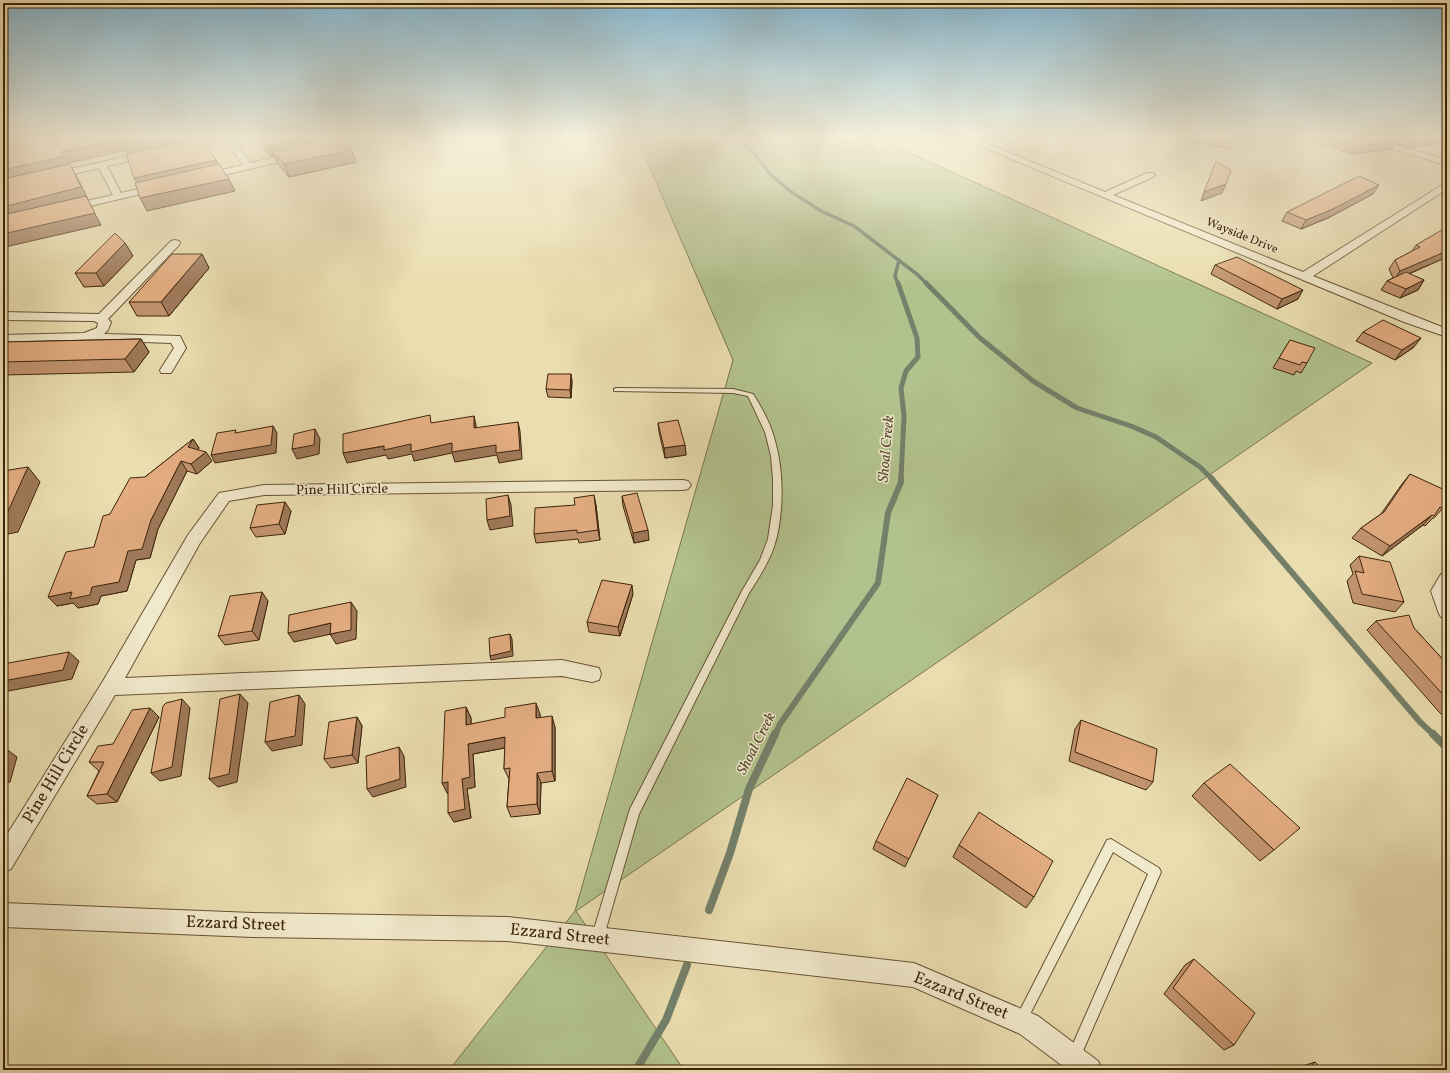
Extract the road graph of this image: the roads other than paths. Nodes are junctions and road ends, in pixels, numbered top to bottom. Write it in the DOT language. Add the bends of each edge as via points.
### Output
graph roads {
  1 [pos="113,186"];
  2 [pos="163,186"];
  3 [pos="1082,186"];
  4 [pos="1126,186"];
  5 [pos="1445,186"];
  6 [pos="1104,195"];
  7 [pos="118,196"];
  8 [pos="57,211"];
  9 [pos="175,244"];
  10 [pos="1305,276"];
  11 [pos="3,316"];
  12 [pos="101,319"];
  13 [pos="1447,333"];
  14 [pos="86,337"];
  15 [pos="3,338"];
  16 [pos="166,370"];
  17 [pos="616,390"];
  18 [pos="683,485"];
  19 [pos="1447,579"];
  20 [pos="1447,612"];
  21 [pos="592,674"];
  22 [pos="110,687"];
  23 [pos="3,861"];
  24 [pos="3,915"];
  25 [pos="597,939"];
  26 [pos="1021,1021"];
  27 [pos="1081,1064"];
  1 -- 7 [label="street"];
  2 -- 7 [label="street"];
  3 -- 6 [label="street, Wayside Drive"];
  4 -- 6 [label="street"];
  5 -- 10 [label="street"];
  6 -- 10 [label="street, Wayside Drive"];
  7 -- 8 [label="street"];
  9 -- 12 [label="street"];
  10 -- 13 [label="street, Wayside Drive"];
  11 -- 12 [label="street"];
  12 -- 14 [label="street" via="105,322 102,330"];
  14 -- 15 [label="street"];
  14 -- 16 [label="street" via="176,339 180,348"];
  17 -- 25 [label="lane" via="733,391 751,395 773,445 778,495 772,540 764,562 746,591 634,814"];
  18 -- 22 [label="street, Pine Hill Circle" via="264,490 224,497 194,539"];
  19 -- 20 [label="street" via="1440,591"];
  21 -- 22 [label="street" via="562,668"];
  22 -- 23 [label="street, Pine Hill Circle"];
  24 -- 25 [label="street, Ezzard Street" via="253,925 508,929"];
  25 -- 26 [label="street, Ezzard Street" via="914,975"];
  26 -- 27 [label="street, Ezzard Street"];
  26 -- 27 [label="lane" via="1112,844 1155,872"];
}
